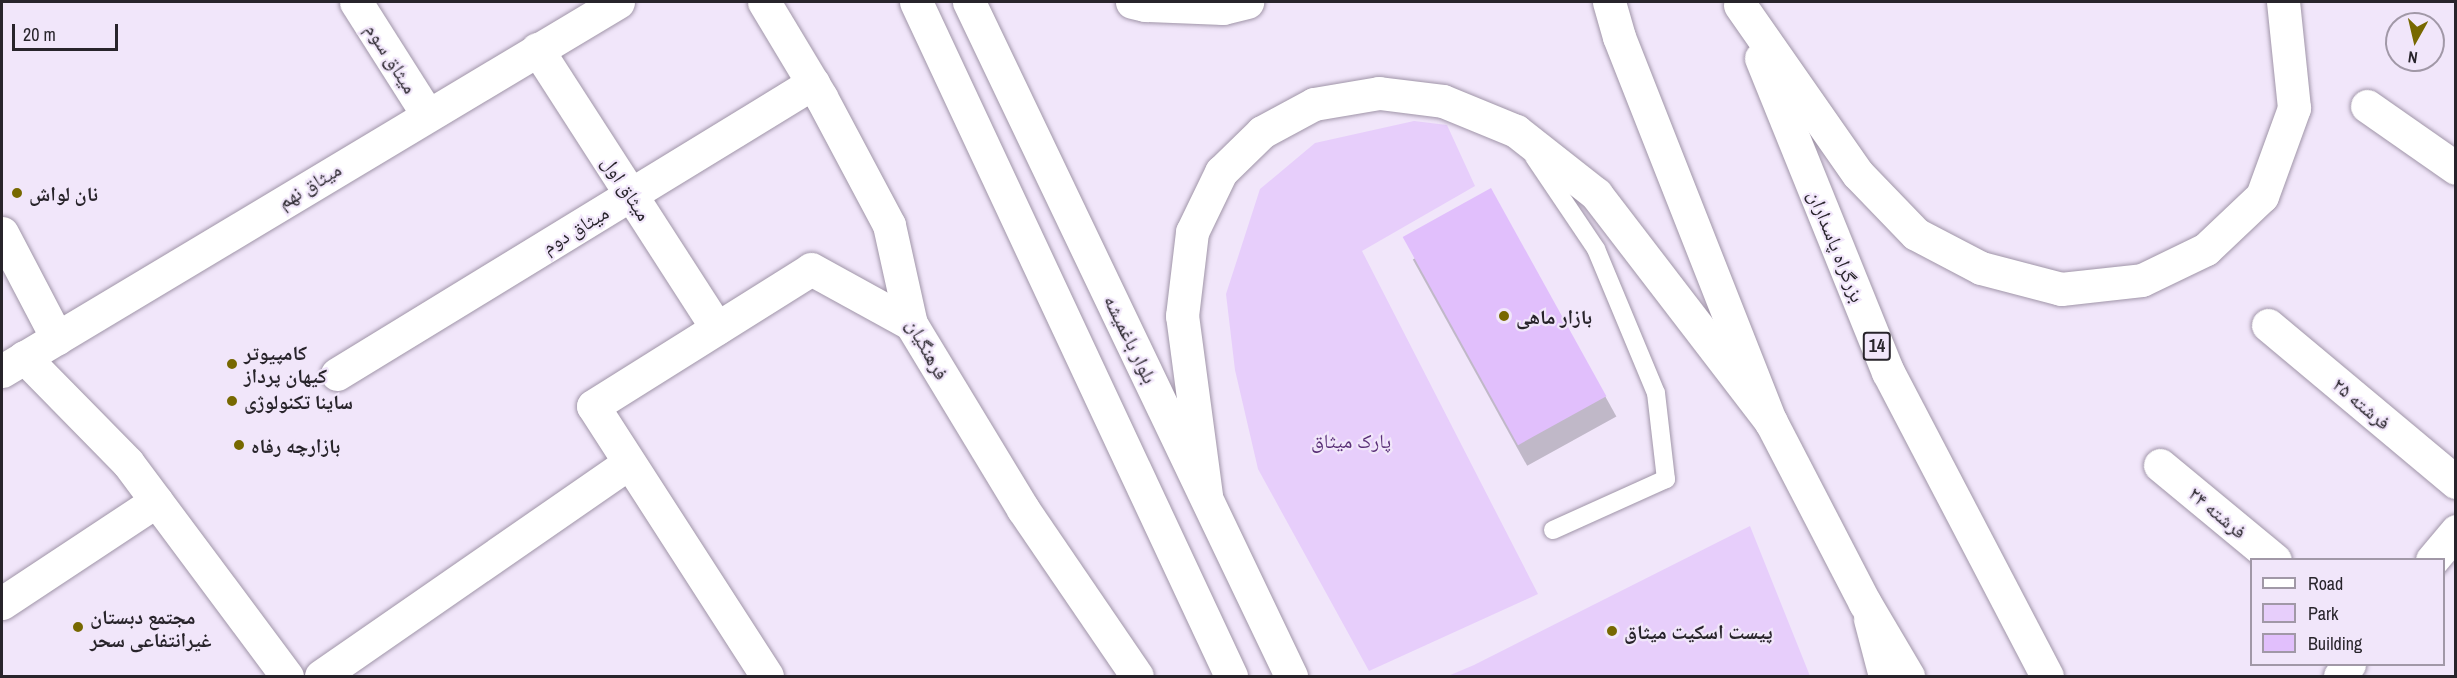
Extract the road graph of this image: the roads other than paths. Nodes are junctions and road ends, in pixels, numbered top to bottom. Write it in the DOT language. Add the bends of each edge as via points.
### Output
graph roads {
  1 [pos="356,2"];
  2 [pos="618,2"];
  3 [pos="764,2"];
  4 [pos="916,2"];
  5 [pos="969,2"];
  6 [pos="1132,2"];
  7 [pos="1247,2"];
  8 [pos="1609,2"];
  9 [pos="2283,2"];
  10 [pos="1739,3"];
  11 [pos="537,49"];
  12 [pos="813,83"];
  13 [pos="2367,106"];
  14 [pos="427,114"];
  15 [pos="1516,130"];
  16 [pos="2456,168"];
  17 [pos="631,195"];
  18 [pos="2,233"];
  19 [pos="911,324"];
  20 [pos="2268,325"];
  21 [pos="717,328"];
  22 [pos="57,338"];
  23 [pos="13,364"];
  24 [pos="337,374"];
  25 [pos="1771,422"];
  26 [pos="629,463"];
  27 [pos="2160,465"];
  28 [pos="2456,482"];
  29 [pos="1206,495"];
  30 [pos="156,501"];
  31 [pos="1553,530"];
  32 [pos="2456,531"];
  33 [pos="2273,558"];
  34 [pos="2434,558"];
  35 [pos="2,603"];
  36 [pos="1865,603"];
  37 [pos="287,676"];
  38 [pos="321,676"];
  39 [pos="767,676"];
  40 [pos="1137,676"];
  41 [pos="1231,676"];
  42 [pos="1291,676"];
  43 [pos="1885,676"];
  44 [pos="1908,676"];
  45 [pos="2047,676"];
  1 -- 14 [label="main road, میثاق سوم"];
  2 -- 11 [label="main road, میثاق نهم"];
  3 -- 12 [label="main road, فرهنگیان"];
  4 -- 41 [label="main road"];
  5 -- 29 [label="main road, بلوار باغمیشه"];
  6 -- 7 [label="main road" via="1223,8"];
  8 -- 25 [label="main road" via="1619,37"];
  9 -- 10 [label="main road" via="2294,108 2262,196 2206,249 2142,280 2061,289 1981,268 1916,234 1858,174"];
  10 -- 45 [label="main road, بزرگراه پاسداران / 14" via="1888,372"];
  11 -- 14 [label="main road, میثاق نهم"];
  11 -- 17 [label="main road, میثاق اول"];
  12 -- 17 [label="main road, میثاق دوم"];
  12 -- 19 [label="main road, فرهنگیان" via="890,225"];
  13 -- 16 [label="main road"];
  14 -- 22 [label="main road, میثاق نهم"];
  15 -- 25 [label="main road" via="1596,194"];
  15 -- 29 [label="main road" via="1443,101 1379,93 1314,105 1262,132 1221,172 1191,232 1182,316"];
  15 -- 31 [label="lane" via="1596,249 1656,393 1666,479"];
  17 -- 21 [label="main road, میثاق اول"];
  17 -- 24 [label="main road, میثاق دوم"];
  18 -- 22 [label="main road"];
  19 -- 21 [label="main road" via="811,269"];
  19 -- 40 [label="main road, فرهنگیان" via="1023,509"];
  20 -- 28 [label="main road, ۲۵ فرشته"];
  21 -- 26 [label="main road" via="593,406"];
  22 -- 23 [label="main road, میثاق نهم"];
  23 -- 30 [label="main road" via="128,463"];
  25 -- 36 [label="main road"];
  26 -- 38 [label="main road"];
  26 -- 39 [label="main road"];
  27 -- 33 [label="main road, فرشته ۲۴"];
  29 -- 42 [label="main road, بلوار باغمیشه"];
  30 -- 35 [label="main road"];
  30 -- 37 [label="main road"];
  32 -- 34 [label="main road"];
  36 -- 43 [label="main road"];
  36 -- 44 [label="main road"];
}
